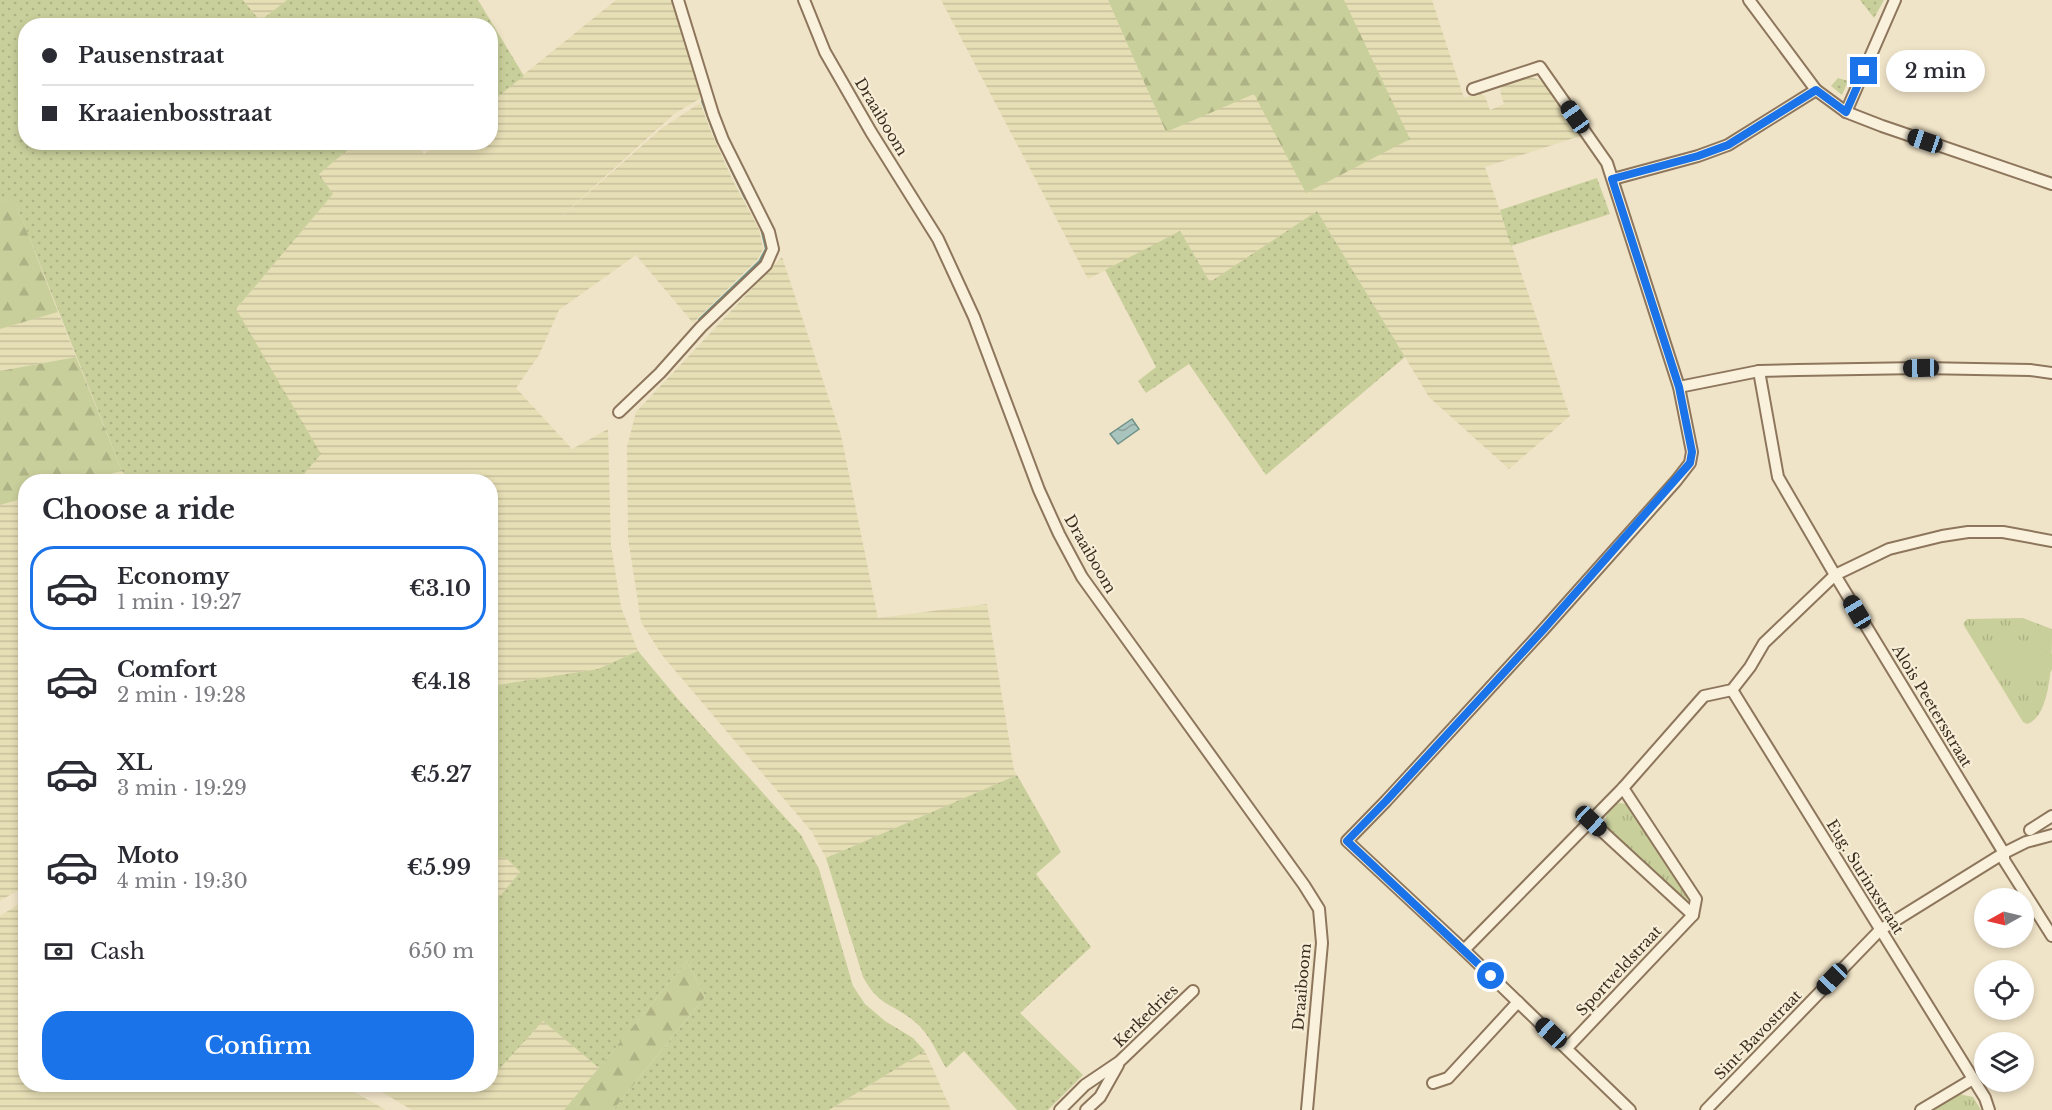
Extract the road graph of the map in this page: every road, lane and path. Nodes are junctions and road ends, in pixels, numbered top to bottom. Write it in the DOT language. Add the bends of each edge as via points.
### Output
graph roads {
  1 [pos="678,0"];
  2 [pos="804,0"];
  3 [pos="1749,0"];
  4 [pos="1895,0"];
  5 [pos="1473,89"];
  6 [pos="1816,90"];
  7 [pos="1846,112"];
  8 [pos="1612,179"];
  9 [pos="2052,184"];
  10 [pos="1759,371"];
  11 [pos="2052,373"];
  12 [pos="1679,387"];
  13 [pos="619,412"];
  14 [pos="2052,541"];
  15 [pos="1835,575"];
  16 [pos="1732,690"];
  17 [pos="1623,788"];
  18 [pos="2052,816"];
  19 [pos="1591,821"];
  20 [pos="2030,830"];
  21 [pos="2052,835"];
  22 [pos="2004,853"];
  23 [pos="1693,915"];
  24 [pos="1880,930"];
  25 [pos="2052,936"];
  26 [pos="1464,950"];
  27 [pos="1193,991"];
  28 [pos="1518,1002"];
  29 [pos="1567,1048"];
  30 [pos="1119,1062"];
  31 [pos="1973,1079"];
  32 [pos="1433,1083"];
  33 [pos="1060,1110"];
  34 [pos="1086,1110"];
  35 [pos="1307,1110"];
  36 [pos="1630,1110"];
  37 [pos="1706,1110"];
  38 [pos="1921,1110"];
  39 [pos="1989,1110"];
  1 -- 13 [label="street" via="713,114 769,232 773,249 766,264"];
  2 -- 35 [label="street, Draaiboom" via="825,51 938,239 974,318 1039,490 1082,577 1318,909 1322,943"];
  3 -- 6 [label="street"];
  4 -- 7 [label="street"];
  5 -- 8 [label="street" via="1540,67 1607,163"];
  6 -- 7 [label="street"];
  6 -- 8 [label="street" via="1728,145"];
  7 -- 9 [label="street"];
  8 -- 12 [label="street"];
  10 -- 11 [label="street" via="1921,368"];
  10 -- 12 [label="street"];
  10 -- 15 [label="street, Alois Peetersstraat" via="1778,477"];
  12 -- 26 [label="street" via="1692,452 1690,463 1544,629 1347,841"];
  14 -- 15 [label="street" via="2003,532 1941,536 1889,549"];
  15 -- 16 [label="street" via="1764,643"];
  15 -- 22 [label="street, Alois Peetersstraat"];
  16 -- 17 [label="street" via="1704,696"];
  16 -- 24 [label="street, Eug. Surinxstraat"];
  17 -- 19 [label="street"];
  17 -- 23 [label="street" via="1696,899"];
  18 -- 20 [label="street"];
  19 -- 23 [label="street"];
  19 -- 26 [label="street"];
  21 -- 22 [label="street, Sint-Bavostraat"];
  22 -- 24 [label="street, Sint-Bavostraat"];
  22 -- 25 [label="street, Alois Peetersstraat" via="2004,860"];
  23 -- 29 [label="street, Sportveldstraat"];
  24 -- 31 [label="street, Eug. Surinxstraat"];
  24 -- 37 [label="street, Sint-Bavostraat"];
  26 -- 28 [label="street"];
  27 -- 30 [label="street, Kerkedries"];
  28 -- 29 [label="street"];
  28 -- 32 [label="street" via="1448,1078"];
  29 -- 36 [label="street"];
  30 -- 33 [label="street, Kerkedries" via="1085,1085"];
  30 -- 34 [label="street, Kerkedries" via="1100,1097"];
  31 -- 38 [label="street"];
  31 -- 39 [label="street, Eug. Surinxstraat"];
}
